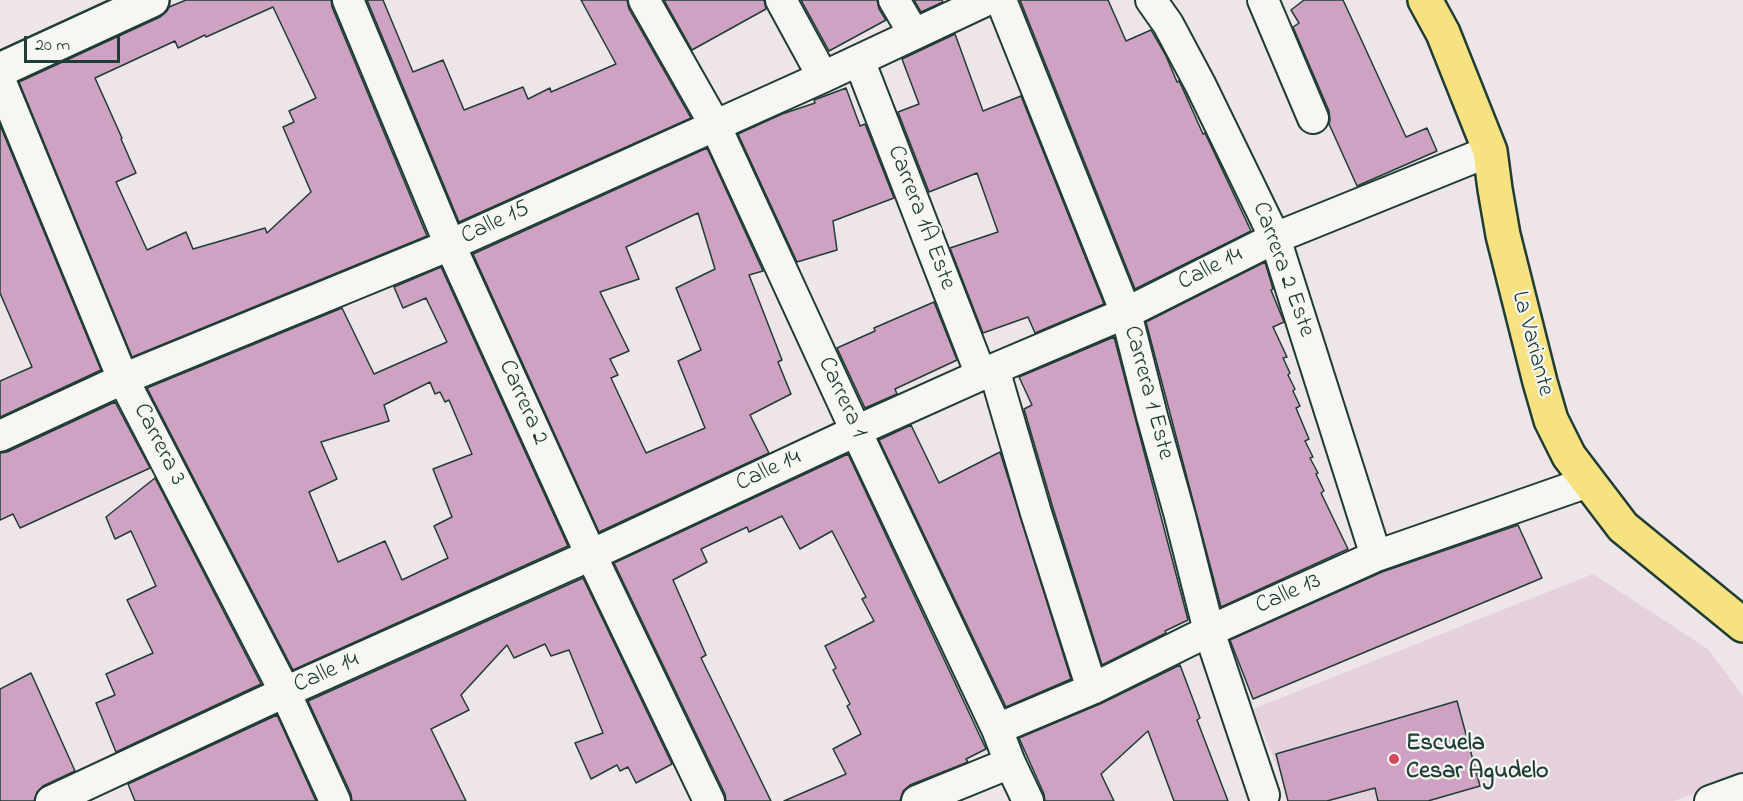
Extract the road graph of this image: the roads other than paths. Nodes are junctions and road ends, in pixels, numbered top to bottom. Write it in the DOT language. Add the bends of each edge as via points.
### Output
graph roads {
  1 [pos="152,0"];
  2 [pos="348,0"];
  3 [pos="644,0"];
  4 [pos="781,0"];
  5 [pos="894,0"];
  6 [pos="987,0"];
  7 [pos="1001,0"];
  8 [pos="1151,0"];
  9 [pos="1263,0"];
  10 [pos="1425,0"];
  11 [pos="914,34"];
  12 [pos="859,60"];
  13 [pos="0,70"];
  14 [pos="823,76"];
  15 [pos="0,81"];
  16 [pos="1313,118"];
  17 [pos="715,125"];
  18 [pos="1490,151"];
  19 [pos="1275,238"];
  20 [pos="450,245"];
  21 [pos="1126,314"];
  22 [pos="988,372"];
  23 [pos="123,379"];
  24 [pos="856,431"];
  25 [pos="0,436"];
  26 [pos="1588,482"];
  27 [pos="591,555"];
  28 [pos="1376,556"];
  29 [pos="1743,625"];
  30 [pos="1209,631"];
  31 [pos="1092,689"];
  32 [pos="285,692"];
  33 [pos="997,729"];
  34 [pos="1010,763"];
  35 [pos="1743,789"];
  36 [pos="1263,795"];
  37 [pos="51,801"];
  38 [pos="335,801"];
  39 [pos="709,801"];
  40 [pos="917,801"];
  41 [pos="1028,801"];
  42 [pos="1710,801"];
  1 -- 13 [label="street"];
  2 -- 20 [label="street, Carrera 2"];
  3 -- 17 [label="street, Carrera 1"];
  4 -- 14 [label="street"];
  5 -- 11 [label="street"];
  6 -- 11 [label="street, Calle 15"];
  7 -- 21 [label="street, Carrera 1 Este"];
  8 -- 19 [label="street, Carrera 2 Este" via="1200,84"];
  9 -- 16 [label="street"];
  10 -- 18 [label="main road, La Variante" via="1443,33"];
  11 -- 12 [label="street, Calle 15"];
  12 -- 14 [label="street, Calle 15"];
  12 -- 22 [label="street, Carrera 1A Este"];
  14 -- 17 [label="street, Calle 15"];
  15 -- 23 [label="street, Carrera 3"];
  17 -- 20 [label="street, Calle 15"];
  17 -- 24 [label="street, Carrera 1"];
  18 -- 19 [label="street, Calle 14"];
  18 -- 26 [label="main road, La Variante" via="1503,235 1542,391 1569,456"];
  19 -- 21 [label="street, Calle 14"];
  19 -- 28 [label="street, Carrera 2 Este"];
  20 -- 23 [label="street, Calle 15"];
  20 -- 27 [label="street, Carrera 2"];
  21 -- 22 [label="street, Calle 14"];
  21 -- 30 [label="street, Carrera 1 Este"];
  22 -- 24 [label="street, Calle 14"];
  22 -- 31 [label="street, Carrera 1A Este"];
  23 -- 25 [label="street, Calle 15"];
  23 -- 32 [label="street, Carrera 3"];
  24 -- 27 [label="street, Calle 14"];
  24 -- 33 [label="street, Carrera 1"];
  26 -- 28 [label="street, Calle 13"];
  26 -- 29 [label="main road, La Variante" via="1623,527"];
  27 -- 32 [label="street, Calle 14"];
  27 -- 39 [label="street, Carrera 2"];
  28 -- 30 [label="street, Calle 13"];
  30 -- 31 [label="street, Calle 13"];
  30 -- 36 [label="street, Carrera 1 Este"];
  31 -- 33 [label="street, Calle 13"];
  32 -- 37 [label="street, Calle 14"];
  32 -- 38 [label="street, Carrera 3"];
  33 -- 34 [label="street, Carrera 1"];
  34 -- 40 [label="street"];
  34 -- 41 [label="street, Carrera 1"];
  35 -- 42 [label="street"];
}
